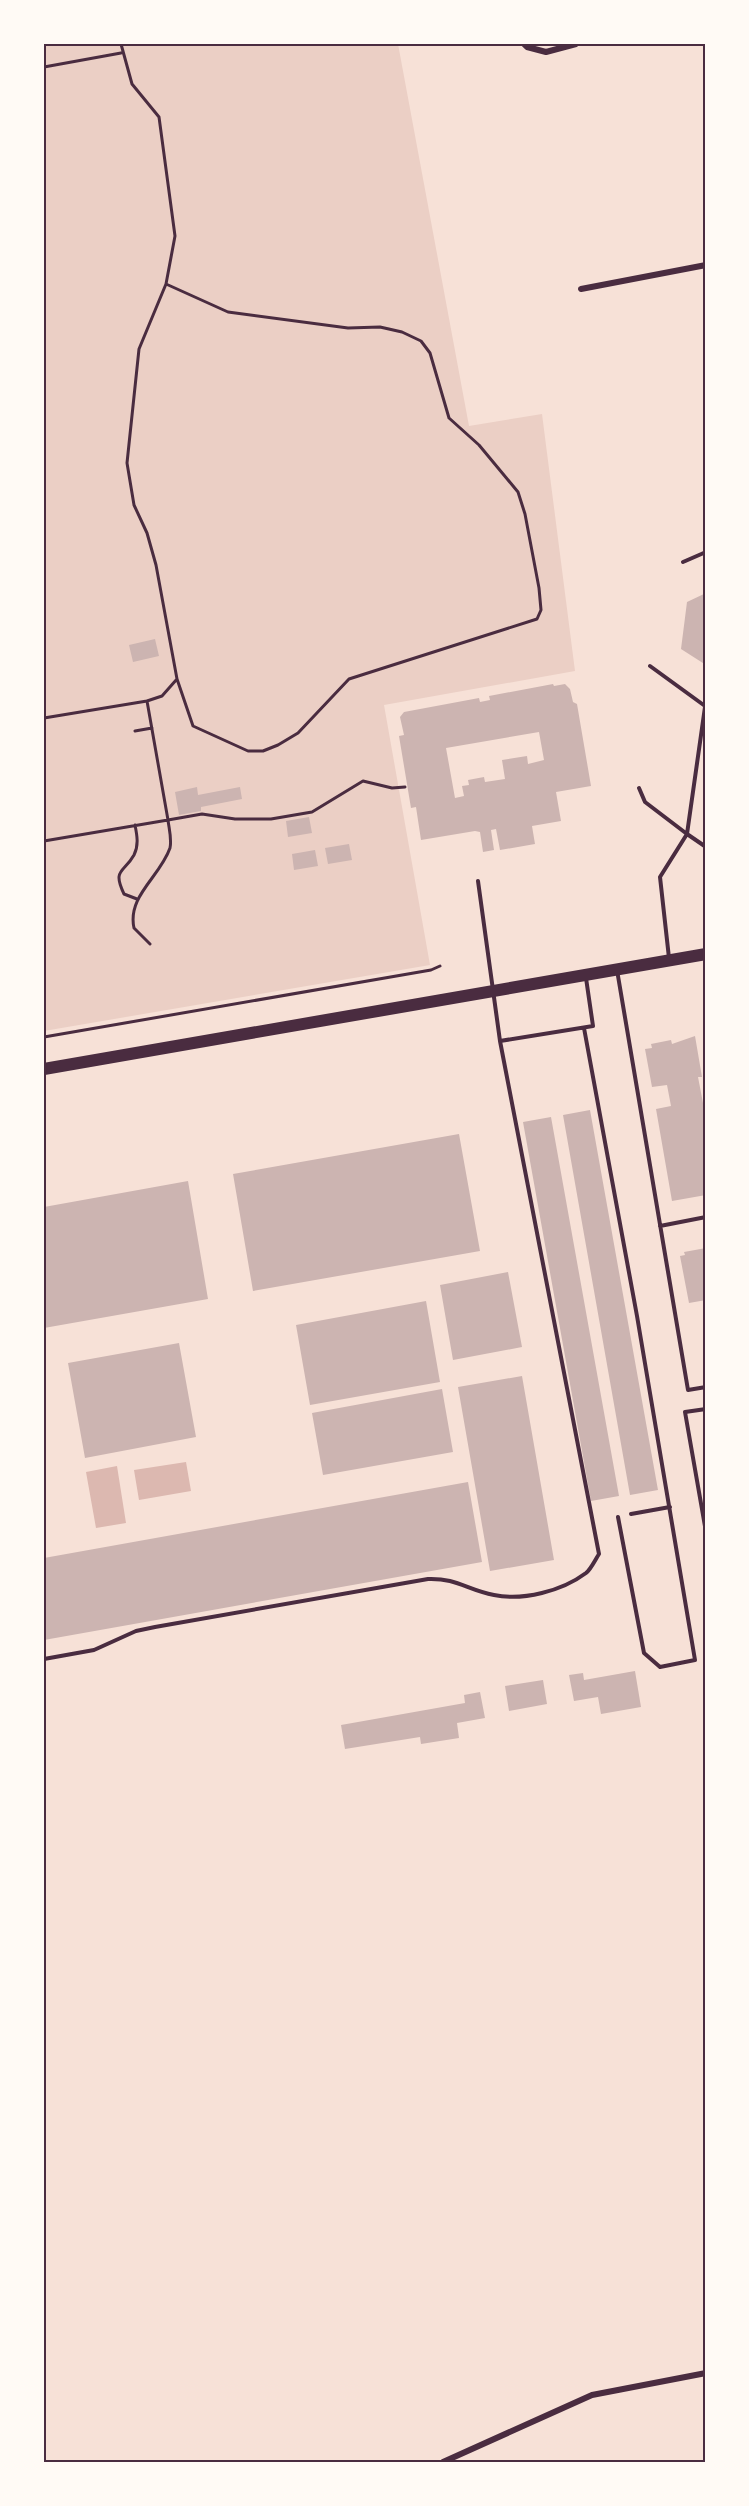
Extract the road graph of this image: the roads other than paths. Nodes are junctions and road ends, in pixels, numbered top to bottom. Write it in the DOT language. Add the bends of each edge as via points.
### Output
graph roads {
  1 [pos="576,44"];
  2 [pos="525,45"];
  3 [pos="705,265"];
  4 [pos="581,289"];
  5 [pos="705,552"];
  6 [pos="683,562"];
  7 [pos="651,666"];
  8 [pos="705,707"];
  9 [pos="639,788"];
  10 [pos="687,834"];
  11 [pos="705,847"];
  12 [pos="478,881"];
  13 [pos="705,954"];
  14 [pos="669,960"];
  15 [pos="617,969"];
  16 [pos="586,975"];
  17 [pos="491,992"];
  18 [pos="584,1028"];
  19 [pos="500,1041"];
  20 [pos="44,1069"];
  21 [pos="705,1217"];
  22 [pos="660,1226"];
  23 [pos="705,1387"];
  24 [pos="705,1409"];
  25 [pos="670,1507"];
  26 [pos="632,1514"];
  27 [pos="618,1517"];
  28 [pos="705,1532"];
  29 [pos="44,1659"];
  30 [pos="705,2373"];
  31 [pos="443,2463"];
  1 -- 2 [label="street" via="546,52"];
  3 -- 4 [label="street"];
  5 -- 6 [label="lane"];
  7 -- 8 [label="lane"];
  8 -- 10 [label="lane"];
  9 -- 10 [label="lane" via="650,807"];
  10 -- 11 [label="lane"];
  10 -- 14 [label="lane" via="660,877"];
  12 -- 17 [label="lane"];
  13 -- 14 [label="main road"];
  14 -- 15 [label="main road"];
  15 -- 16 [label="main road"];
  15 -- 22 [label="lane"];
  16 -- 17 [label="main road"];
  16 -- 18 [label="lane" via="593,1026"];
  17 -- 19 [label="lane"];
  17 -- 20 [label="main road"];
  18 -- 19 [label="lane"];
  18 -- 25 [label="lane"];
  19 -- 29 [label="lane" via="599,1554 587,1572 557,1589 526,1596 495,1596 448,1578 428,1579 155,1627 94,1650"];
  21 -- 22 [label="lane"];
  22 -- 23 [label="lane" via="688,1390"];
  24 -- 28 [label="lane" via="685,1412"];
  25 -- 26 [label="lane"];
  25 -- 27 [label="lane" via="695,1660 686,1663 660,1667 644,1653"];
  30 -- 31 [label="street" via="592,2395"];
}
